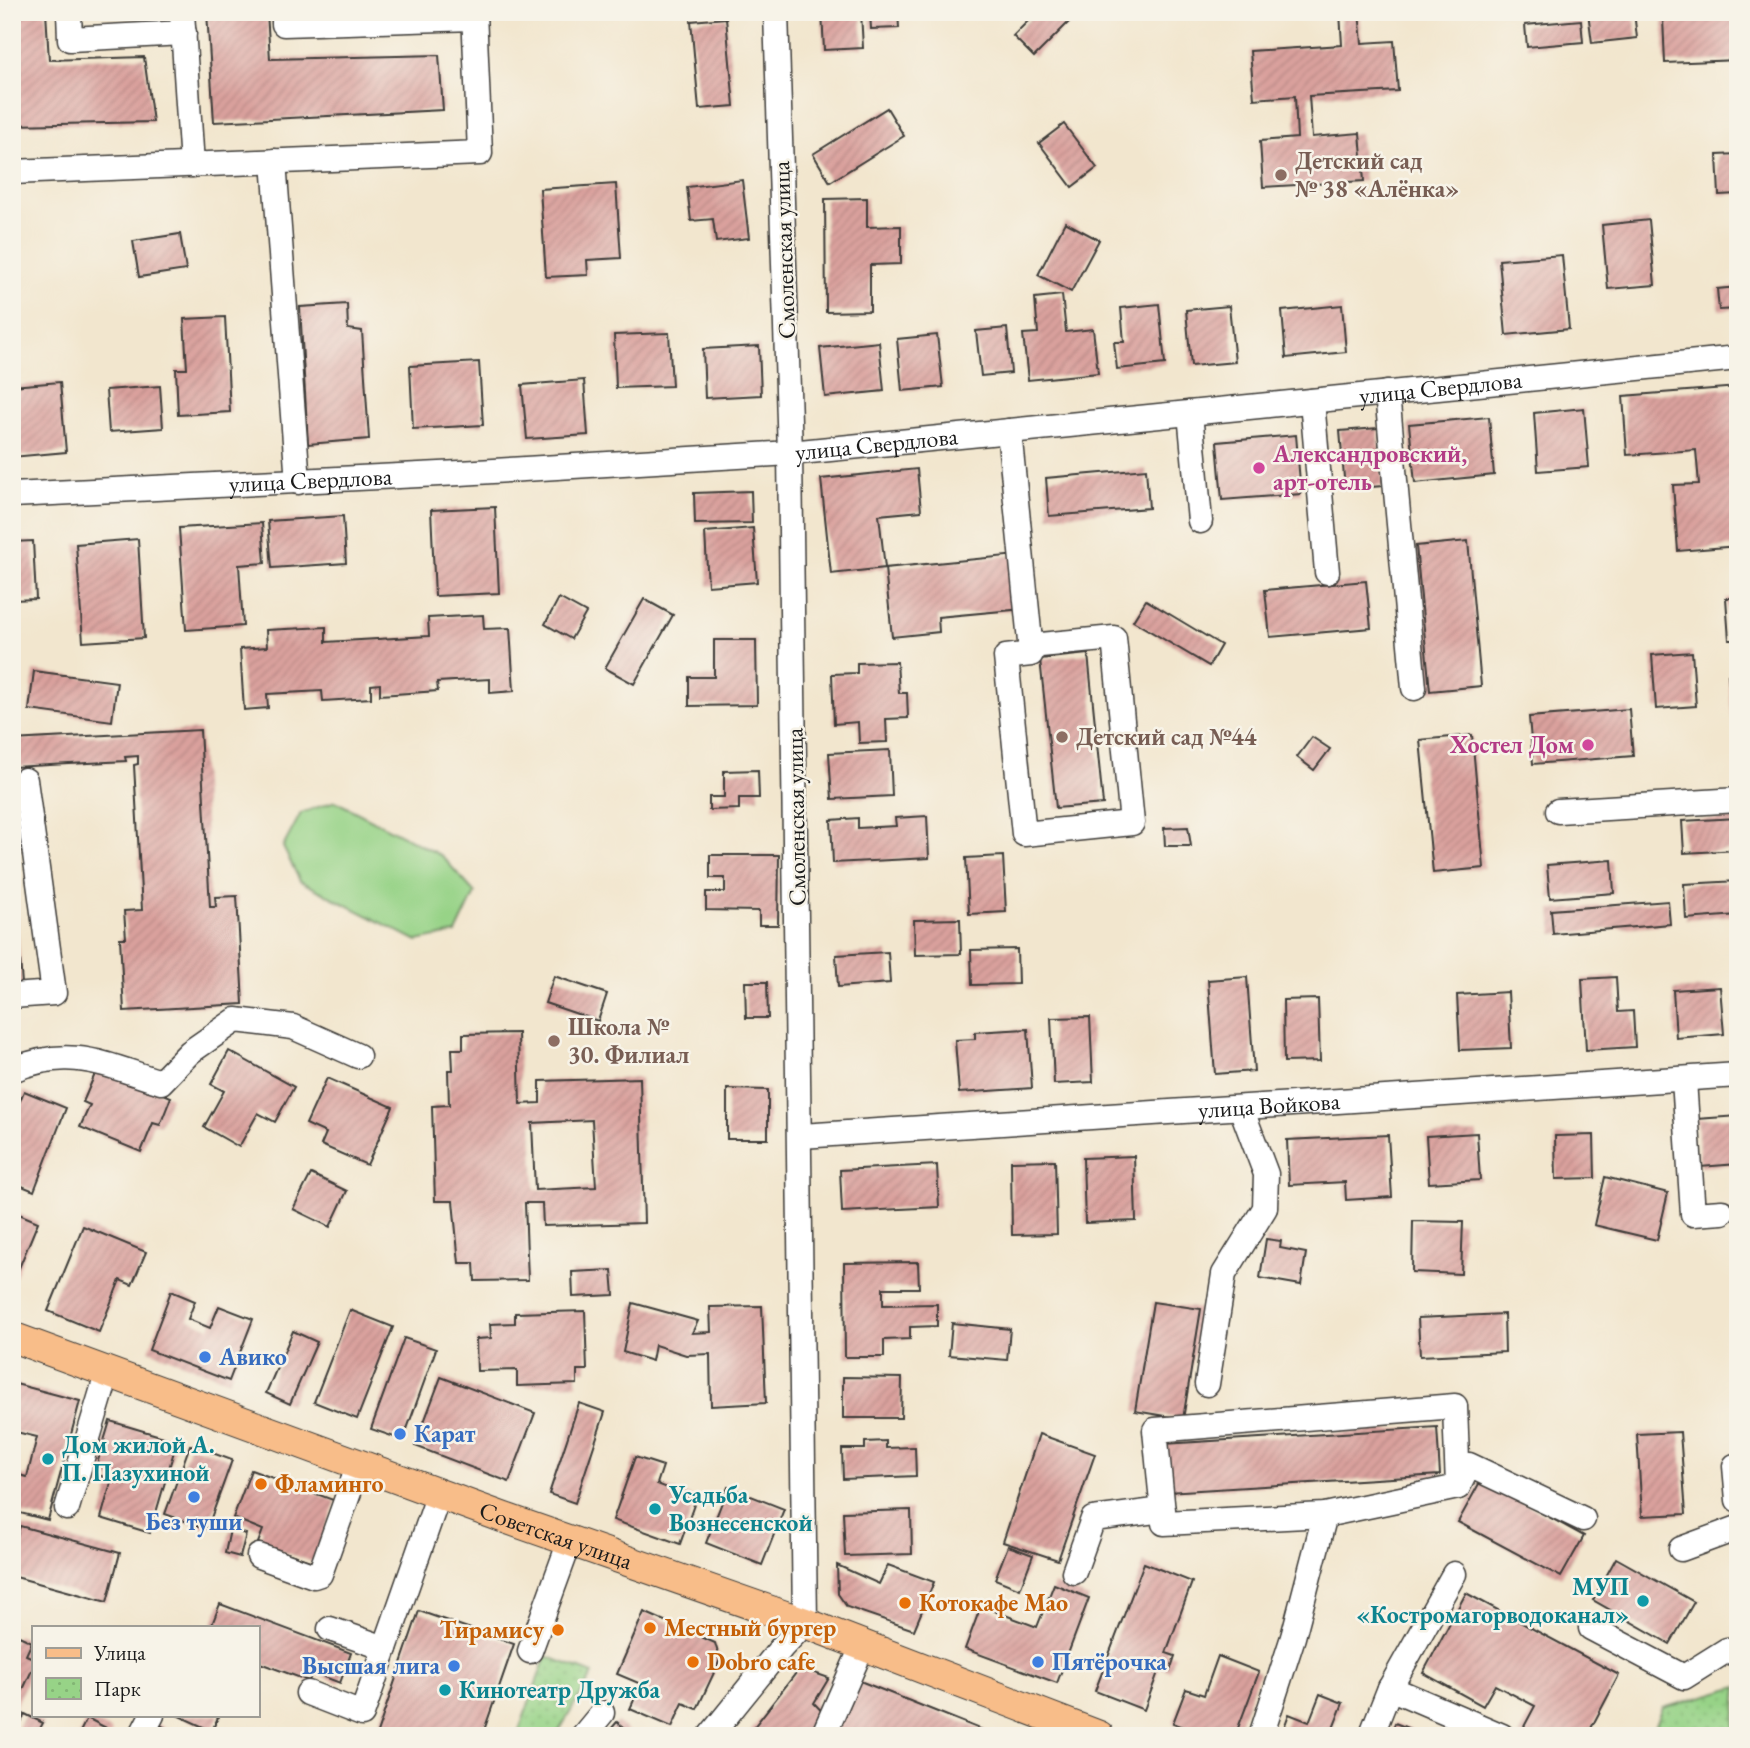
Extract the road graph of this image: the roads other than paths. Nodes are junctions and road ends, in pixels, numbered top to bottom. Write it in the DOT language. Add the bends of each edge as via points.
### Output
graph roads {
  1 [pos="69,12"];
  2 [pos="284,12"];
  3 [pos="776,12"];
  4 [pos="474,15"];
  5 [pos="364,17"];
  6 [pos="183,23"];
  7 [pos="274,161"];
  8 [pos="192,165"];
  9 [pos="12,172"];
  10 [pos="1738,358"];
  11 [pos="1387,393"];
  12 [pos="1312,401"];
  13 [pos="1191,413"];
  14 [pos="1009,431"];
  15 [pos="790,453"];
  16 [pos="298,482"];
  17 [pos="12,495"];
  18 [pos="1200,521"];
  19 [pos="1327,572"];
  20 [pos="1030,646"];
  21 [pos="1415,688"];
  22 [pos="25,779"];
  23 [pos="1738,800"];
  24 [pos="1558,811"];
  25 [pos="12,996"];
  26 [pos="358,1056"];
  27 [pos="12,1070"];
  28 [pos="1738,1075"];
  29 [pos="1684,1080"];
  30 [pos="1241,1108"];
  31 [pos="801,1136"];
  32 [pos="1722,1212"];
  33 [pos="12,1337"];
  34 [pos="108,1371"];
  35 [pos="1207,1384"];
  36 [pos="359,1464"];
  37 [pos="1735,1466"];
  38 [pos="1458,1487"];
  39 [pos="439,1494"];
  40 [pos="1738,1500"];
  41 [pos="67,1508"];
  42 [pos="1163,1510"];
  43 [pos="1325,1515"];
  44 [pos="1583,1519"];
  45 [pos="1738,1528"];
  46 [pos="570,1541"];
  47 [pos="1681,1549"];
  48 [pos="259,1556"];
  49 [pos="1074,1573"];
  50 [pos="1454,1574"];
  51 [pos="805,1623"];
  52 [pos="1591,1628"];
  53 [pos="330,1629"];
  54 [pos="863,1645"];
  55 [pos="385,1648"];
  56 [pos="1738,1650"];
  57 [pos="530,1651"];
  58 [pos="1390,1688"];
  59 [pos="308,1693"];
  60 [pos="602,1713"];
  61 [pos="151,1716"];
  62 [pos="719,1733"];
  63 [pos="141,1736"];
  64 [pos="583,1736"];
  65 [pos="822,1736"];
  66 [pos="1100,1736"];
  67 [pos="1261,1736"];
  68 [pos="1371,1736"];
  69 [pos="1502,1736"];
  1 -- 6 [label="street" via="70,39"];
  2 -- 5 [label="street" via="284,24"];
  3 -- 15 [label="street, Смоленская улица"];
  4 -- 5 [label="street"];
  4 -- 7 [label="street" via="480,153"];
  6 -- 8 [label="street"];
  7 -- 8 [label="street"];
  7 -- 16 [label="street"];
  8 -- 9 [label="street"];
  10 -- 11 [label="street, улица Свердлова"];
  11 -- 12 [label="street, улица Свердлова"];
  11 -- 21 [label="street"];
  12 -- 13 [label="street, улица Свердлова"];
  12 -- 19 [label="street"];
  13 -- 14 [label="street, улица Свердлова"];
  13 -- 18 [label="street"];
  14 -- 15 [label="street, улица Свердлова"];
  14 -- 20 [label="street"];
  15 -- 16 [label="street, улица Свердлова"];
  15 -- 31 [label="street, Смоленская улица"];
  16 -- 17 [label="street, улица Свердлова"];
  20 -- 20 [label="street" via="1031,654 1006,657 1024,834 1132,823 1114,638"];
  22 -- 25 [label="street" via="54,993"];
  23 -- 24 [label="street"];
  26 -- 27 [label="street" via="293,1027 236,1020 190,1052 161,1082 83,1057 38,1059"];
  28 -- 29 [label="street, улица Войкова"];
  29 -- 30 [label="street, улица Войкова"];
  29 -- 32 [label="street" via="1693,1214"];
  30 -- 31 [label="street, улица Войкова"];
  30 -- 35 [label="street" via="1265,1174 1265,1208 1224,1274"];
  31 -- 51 [label="street, Смоленская улица"];
  33 -- 34 [label="main road, Советская улица"];
  34 -- 36 [label="main road, Советская улица"];
  34 -- 41 [label="street"];
  36 -- 39 [label="main road, Советская улица"];
  36 -- 48 [label="street" via="320,1574 314,1576"];
  37 -- 40 [label="street"];
  38 -- 42 [label="street" via="1455,1406 1155,1430"];
  38 -- 43 [label="street"];
  38 -- 44 [label="street" via="1469,1465"];
  39 -- 46 [label="main road, Советская улица"];
  39 -- 55 [label="street"];
  42 -- 43 [label="street" via="1164,1523"];
  42 -- 49 [label="street" via="1093,1519"];
  43 -- 67 [label="street"];
  45 -- 47 [label="street"];
  46 -- 51 [label="main road, Советская улица"];
  46 -- 57 [label="street"];
  50 -- 58 [label="street"];
  51 -- 54 [label="main road, Советская улица"];
  51 -- 62 [label="street"];
  52 -- 56 [label="street" via="1684,1677 1727,1650"];
  53 -- 55 [label="street"];
  54 -- 65 [label="street"];
  54 -- 66 [label="main road, Советская улица"];
  55 -- 59 [label="street" via="362,1714"];
  58 -- 68 [label="street"];
  58 -- 69 [label="street"];
  60 -- 64 [label="street"];
  61 -- 63 [label="street"];
}
